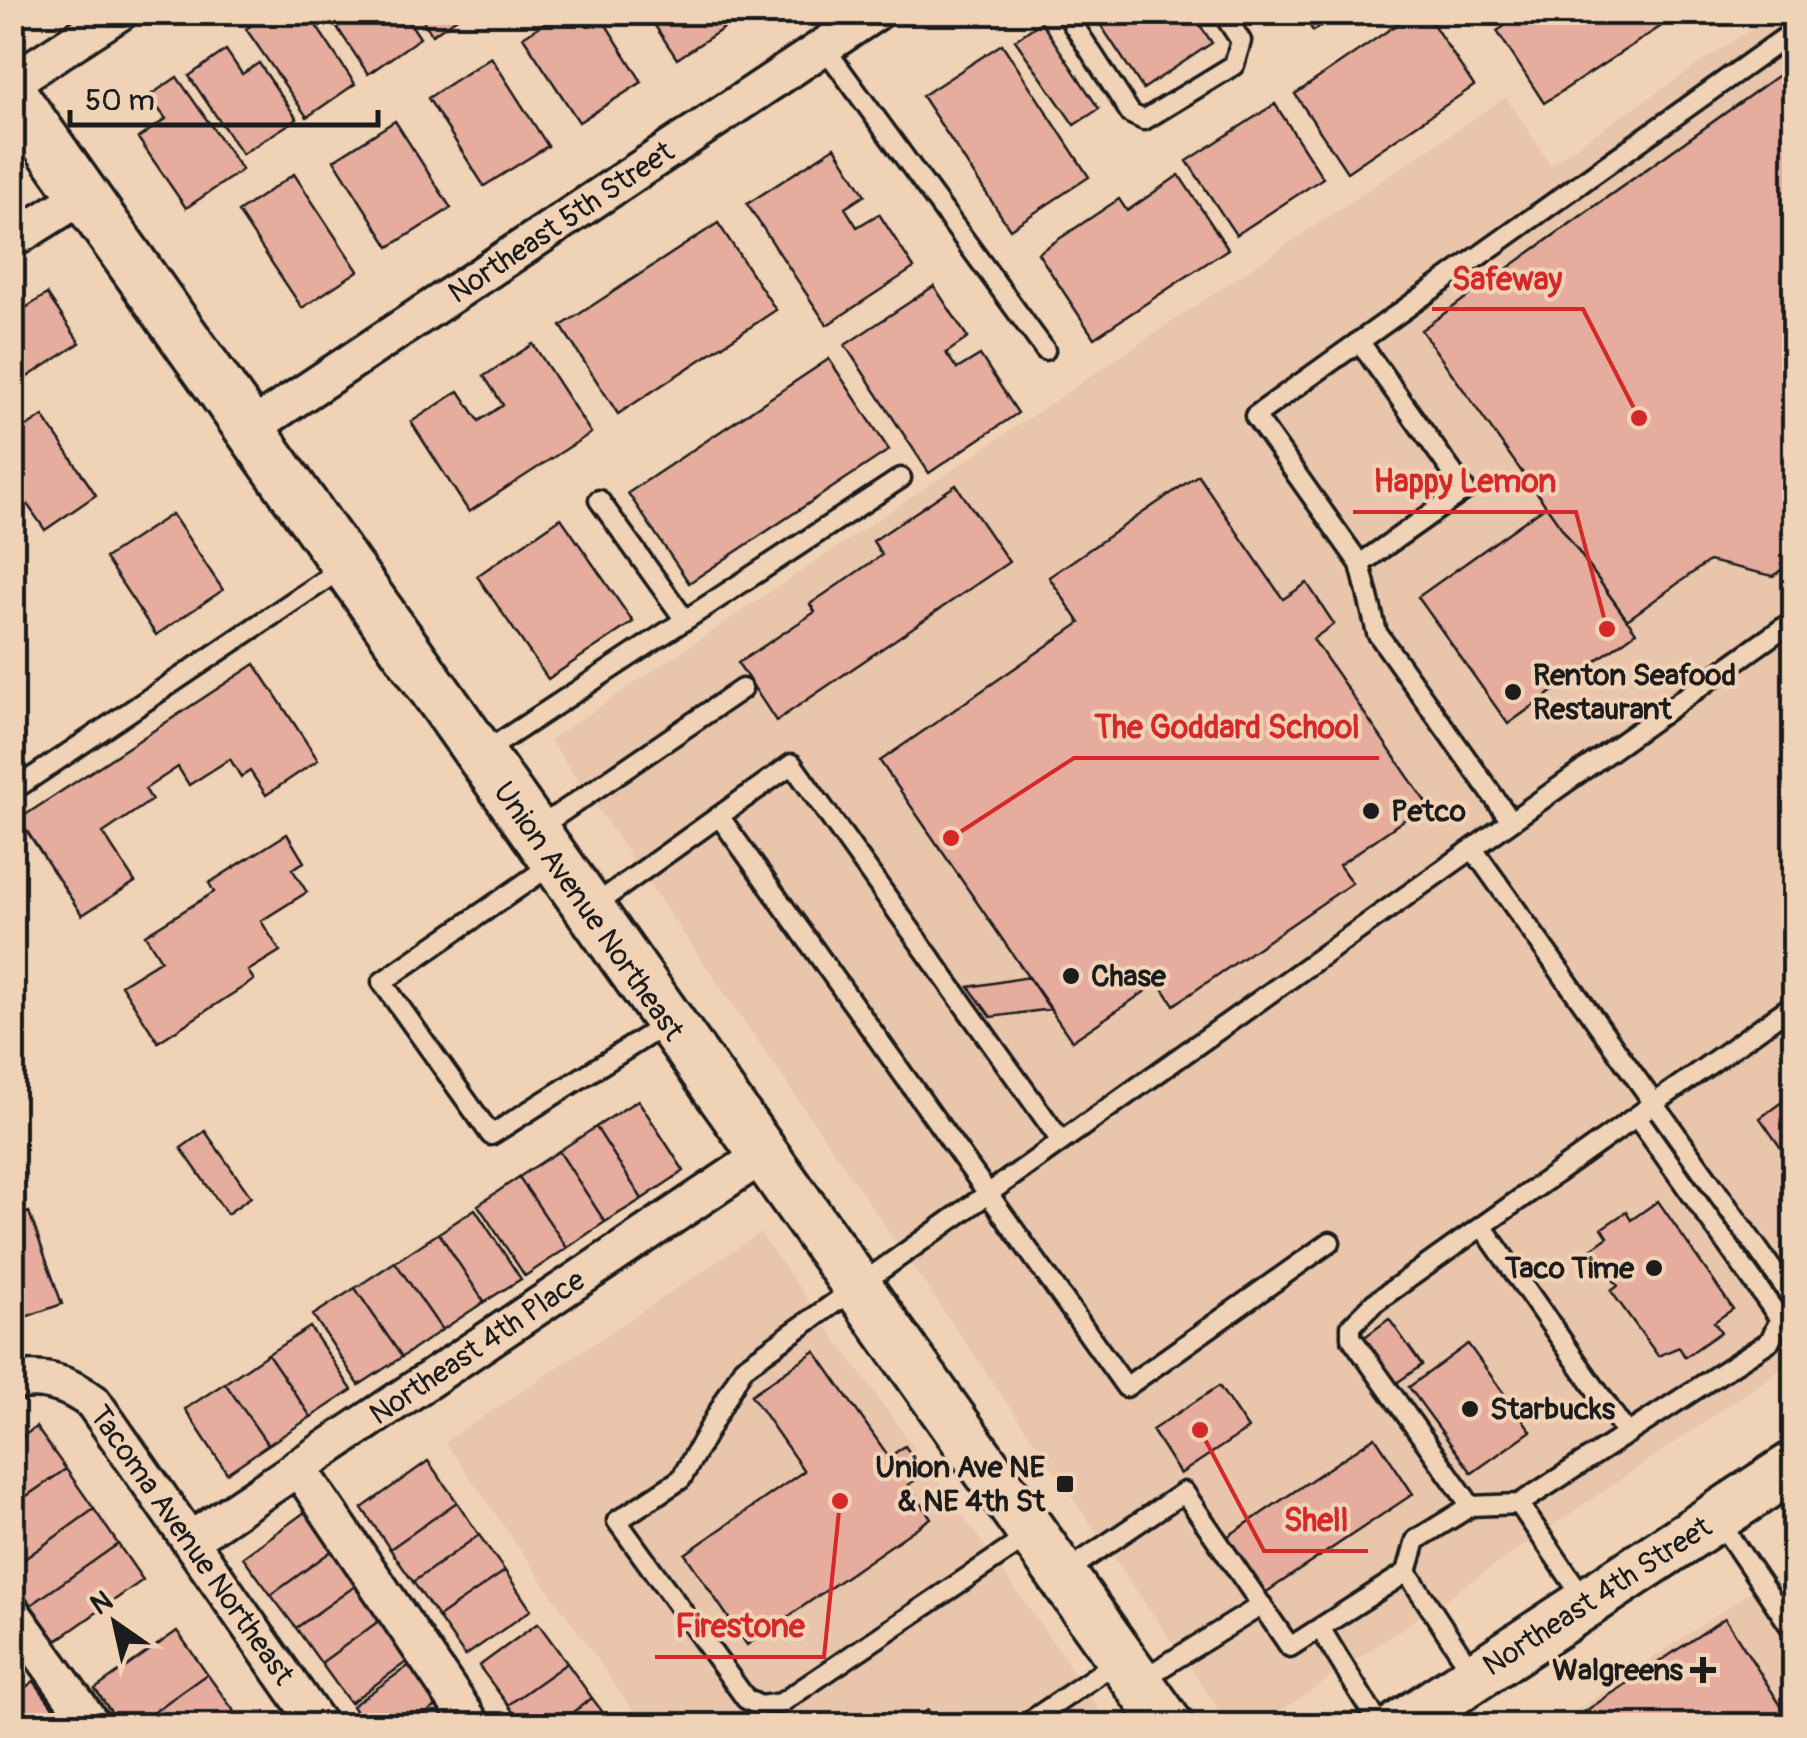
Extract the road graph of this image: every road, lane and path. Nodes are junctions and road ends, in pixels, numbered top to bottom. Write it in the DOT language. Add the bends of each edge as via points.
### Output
graph roads {
  1 [pos="120,12"];
  2 [pos="876,12"];
  3 [pos="1064,12"];
  4 [pos="1222,12"];
  5 [pos="1794,31"];
  6 [pos="824,47"];
  7 [pos="12,82"];
  8 [pos="12,94"];
  9 [pos="84,195"];
  10 [pos="12,240"];
  11 [pos="1359,341"];
  12 [pos="1046,350"];
  13 [pos="247,431"];
  14 [pos="901,478"];
  15 [pos="599,500"];
  16 [pos="1360,564"];
  17 [pos="344,567"];
  18 [pos="685,620"];
  19 [pos="1794,620"];
  20 [pos="742,689"];
  21 [pos="479,756"];
  22 [pos="12,790"];
  23 [pos="719,816"];
  24 [pos="1512,822"];
  25 [pos="544,847"];
  26 [pos="1473,849"];
  27 [pos="588,910"];
  28 [pos="1794,1004"];
  29 [pos="668,1022"];
  30 [pos="1654,1104"];
  31 [pos="1636,1116"];
  32 [pos="1062,1142"];
  33 [pos="763,1155"];
  34 [pos="988,1194"];
  35 [pos="1482,1226"];
  36 [pos="1330,1242"];
  37 [pos="856,1287"];
  38 [pos="1794,1300"];
  39 [pos="12,1382"];
  40 [pos="1627,1434"];
  41 [pos="1794,1466"];
  42 [pos="298,1467"];
  43 [pos="1519,1504"];
  44 [pos="1471,1506"];
  45 [pos="1716,1518"];
  46 [pos="1032,1534"];
  47 [pos="192,1539"];
  48 [pos="1406,1572"];
  49 [pos="1062,1575"];
  50 [pos="1586,1603"];
  51 [pos="1262,1605"];
  52 [pos="12,1613"];
  53 [pos="1320,1628"];
  54 [pos="1794,1632"];
  55 [pos="1130,1671"];
  56 [pos="1439,1704"];
  57 [pos="93,1726"];
  58 [pos="319,1726"];
  59 [pos="473,1726"];
  60 [pos="1023,1726"];
  61 [pos="1169,1726"];
  62 [pos="1380,1726"];
  1 -- 7 [label="street"];
  2 -- 6 [label="street, Northeast 5th Street"];
  3 -- 4 [label="lane" via="1131,114 1144,120 1234,65 1241,41"];
  5 -- 11 [label="lane"];
  6 -- 12 [label="lane"];
  6 -- 13 [label="street, Northeast 5th Street"];
  8 -- 9 [label="street, Union Avenue Northeast"];
  9 -- 10 [label="street"];
  9 -- 13 [label="street, Union Avenue Northeast"];
  11 -- 16 [label="lane" via="1254,416"];
  11 -- 16 [label="lane" via="1465,490"];
  13 -- 17 [label="street, Union Avenue Northeast"];
  14 -- 18 [label="lane"];
  15 -- 18 [label="lane"];
  16 -- 24 [label="lane" via="1377,633"];
  17 -- 21 [label="street, Union Avenue Northeast"];
  17 -- 22 [label="lane"];
  18 -- 21 [label="lane"];
  19 -- 24 [label="lane"];
  20 -- 25 [label="lane"];
  21 -- 25 [label="street, Union Avenue Northeast"];
  23 -- 27 [label="lane"];
  23 -- 32 [label="lane" via="792,764"];
  23 -- 34 [label="lane"];
  24 -- 26 [label="lane"];
  25 -- 27 [label="street, Union Avenue Northeast"];
  25 -- 29 [label="lane" via="382,982 491,1135"];
  26 -- 30 [label="lane"];
  26 -- 32 [label="lane"];
  27 -- 29 [label="street, Union Avenue Northeast"];
  28 -- 30 [label="lane"];
  29 -- 33 [label="street, Union Avenue Northeast"];
  30 -- 31 [label="lane"];
  30 -- 38 [label="lane"];
  31 -- 35 [label="lane"];
  31 -- 40 [label="lane" via="1780,1319 1770,1341"];
  32 -- 34 [label="lane"];
  33 -- 37 [label="street, Union Avenue Northeast"];
  33 -- 42 [label="street, Northeast 4th Place"];
  34 -- 36 [label="lane" via="1126,1388"];
  34 -- 37 [label="lane"];
  35 -- 40 [label="lane"];
  35 -- 44 [label="lane" via="1374,1304 1350,1337"];
  37 -- 46 [label="street, Union Avenue Northeast"];
  37 -- 46 [label="lane" via="743,1368 680,1478 618,1521 746,1699 760,1706 781,1704"];
  39 -- 47 [label="street, Tacoma Avenue Northeast" via="52,1381 93,1402"];
  40 -- 43 [label="lane"];
  41 -- 45 [label="street, Northeast 4th Street"];
  42 -- 47 [label="street, Northeast 4th Place"];
  42 -- 59 [label="street"];
  43 -- 44 [label="lane"];
  43 -- 50 [label="lane"];
  44 -- 48 [label="lane" via="1416,1540"];
  45 -- 50 [label="street, Northeast 4th Street"];
  45 -- 54 [label="lane"];
  46 -- 49 [label="street, Union Avenue Northeast"];
  47 -- 58 [label="street, Tacoma Avenue Northeast"];
  48 -- 53 [label="lane"];
  48 -- 56 [label="lane"];
  49 -- 51 [label="lane" via="1184,1492"];
  49 -- 55 [label="street, Union Avenue Northeast"];
  50 -- 56 [label="street, Northeast 4th Street"];
  51 -- 53 [label="lane" via="1290,1647"];
  51 -- 55 [label="lane"];
  52 -- 57 [label="street"];
  53 -- 62 [label="lane"];
  55 -- 60 [label="lane"];
  55 -- 61 [label="street, Union Avenue Northeast"];
}
